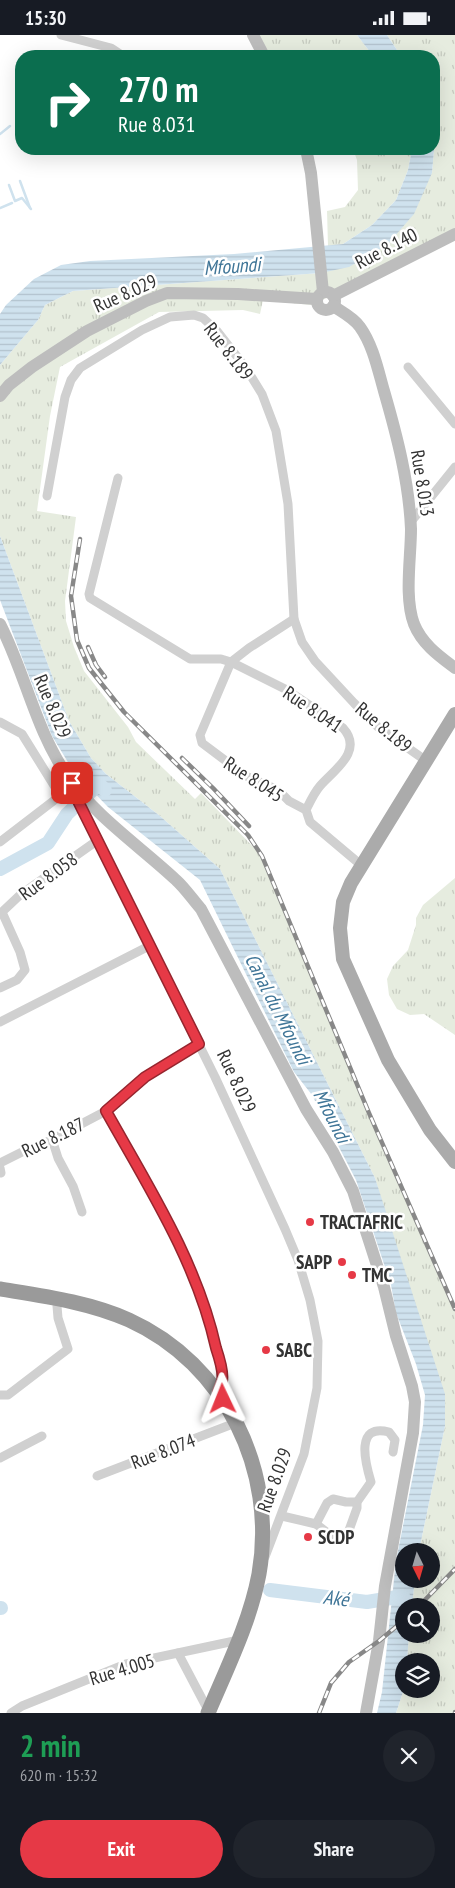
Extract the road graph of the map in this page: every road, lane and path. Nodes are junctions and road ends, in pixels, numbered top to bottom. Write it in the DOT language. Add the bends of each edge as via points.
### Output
graph roads {
  1 [pos="61,35"];
  2 [pos="253,35"];
  3 [pos="114,50"];
  4 [pos="261,50"];
  5 [pos="307,155"];
  6 [pos="455,234"];
  7 [pos="327,298"];
  8 [pos="408,367"];
  9 [pos="0,396"];
  10 [pos="455,424"];
  11 [pos="455,467"];
  12 [pos="118,478"];
  13 [pos="47,496"];
  14 [pos="410,523"];
  15 [pos="294,619"];
  16 [pos="0,624"];
  17 [pos="231,662"];
  18 [pos="455,668"];
  19 [pos="455,714"];
  20 [pos="0,722"];
  21 [pos="425,761"];
  22 [pos="72,786"];
  23 [pos="60,795"];
  24 [pos="306,810"];
  25 [pos="98,840"];
  26 [pos="0,842"];
  27 [pos="361,865"];
  28 [pos="1,913"];
  29 [pos="151,945"];
  30 [pos="0,988"];
  31 [pos="0,1022"];
  32 [pos="199,1044"];
  33 [pos="106,1111"];
  34 [pos="52,1139"];
  35 [pos="455,1162"];
  36 [pos="0,1163"];
  37 [pos="82,1212"];
  38 [pos="0,1289"];
  39 [pos="0,1296"];
  40 [pos="57,1306"];
  41 [pos="218,1392"];
  42 [pos="0,1395"];
  43 [pos="230,1425"];
  44 [pos="42,1436"];
  45 [pos="393,1452"];
  46 [pos="0,1458"];
  47 [pos="97,1476"];
  48 [pos="357,1502"];
  49 [pos="282,1516"];
  50 [pos="316,1524"];
  51 [pos="259,1573"];
  52 [pos="239,1640"];
  53 [pos="178,1653"];
  54 [pos="10,1713"];
  55 [pos="209,1713"];
  56 [pos="366,1713"];
  1 -- 3 [label="street"];
  2 -- 4 [label="main road"];
  5 -- 7 [label="main road" via="321,273"];
  6 -- 7 [label="main road, Rue 8.140"];
  7 -- 9 [label="main road, Rue 8.029" via="166,293 87,331 32,367"];
  7 -- 14 [label="main road, Rue 8.013" via="360,326 375,359 400,453"];
  8 -- 10 [label="street"];
  11 -- 14 [label="street"];
  12 -- 17 [label="street" via="89,596 190,659"];
  13 -- 15 [label="street, Rue 8.189" via="65,397 71,379 80,368 170,317 194,315 204,318 246,368 262,394 276,431 288,503"];
  14 -- 18 [label="main road, Rue 8.013" via="410,600 414,625 431,649"];
  15 -- 17 [label="street"];
  15 -- 21 [label="street, Rue 8.189" via="302,641 315,661 378,727"];
  16 -- 22 [label="main road, Rue 8.029" via="38,724"];
  17 -- 24 [label="street, Rue 8.045" via="200,735 202,743 246,776 278,791"];
  17 -- 24 [label="street, Rue 8.041" via="287,690 348,733 352,744 347,755 337,771 319,787"];
  19 -- 21 [label="main road"];
  20 -- 23 [label="street" via="22,734"];
  21 -- 27 [label="main road"];
  22 -- 23 [label="street"];
  22 -- 25 [label="street, Rue 8.029"];
  22 -- 56 [label="main road" via="178,881 200,909 353,1191 370,1242 415,1402 413,1433"];
  23 -- 26 [label="street"];
  24 -- 27 [label="street" via="310,822"];
  25 -- 28 [label="street, Rue 8.058" via="20,895"];
  25 -- 29 [label="street, Rue 8.029"];
  27 -- 35 [label="main road" via="343,902 340,928 343,959 388,1060 430,1130"];
  28 -- 30 [label="street, Rue 8.058" via="26,970 17,980"];
  29 -- 31 [label="street"];
  29 -- 32 [label="street, Rue 8.029"];
  32 -- 33 [label="street, Rue 8.187" via="145,1077"];
  32 -- 49 [label="street, Rue 8.029" via="288,1237 305,1281 315,1323 317,1389 304,1454"];
  33 -- 34 [label="street, Rue 8.187"];
  33 -- 41 [label="street" via="198,1286 221,1367 222,1382"];
  34 -- 36 [label="street, Rue 8.187"];
  34 -- 37 [label="street"];
  38 -- 41 [label="highway" via="105,1310 145,1327 195,1365"];
  39 -- 40 [label="highway"];
  40 -- 42 [label="street" via="68,1349 8,1395"];
  40 -- 43 [label="highway" via="100,1316 157,1343 190,1370"];
  41 -- 51 [label="highway" via="240,1431 254,1466 263,1533"];
  43 -- 47 [label="street, Rue 8.074"];
  43 -- 51 [label="highway" via="247,1471"];
  44 -- 46 [label="street"];
  45 -- 48 [label="street" via="395,1440 390,1432 381,1430 368,1434 365,1460 371,1482"];
  48 -- 50 [label="street" via="334,1499 327,1503"];
  48 -- 50 [label="street" via="348,1533 333,1537"];
  49 -- 50 [label="street"];
  49 -- 51 [label="street, Rue 8.029"];
  51 -- 52 [label="highway"];
  52 -- 53 [label="street, Rue 4.005"];
  52 -- 55 [label="highway"];
  53 -- 54 [label="street, Rue 4.005" via="126,1664"];
  53 -- 55 [label="street"];
}
